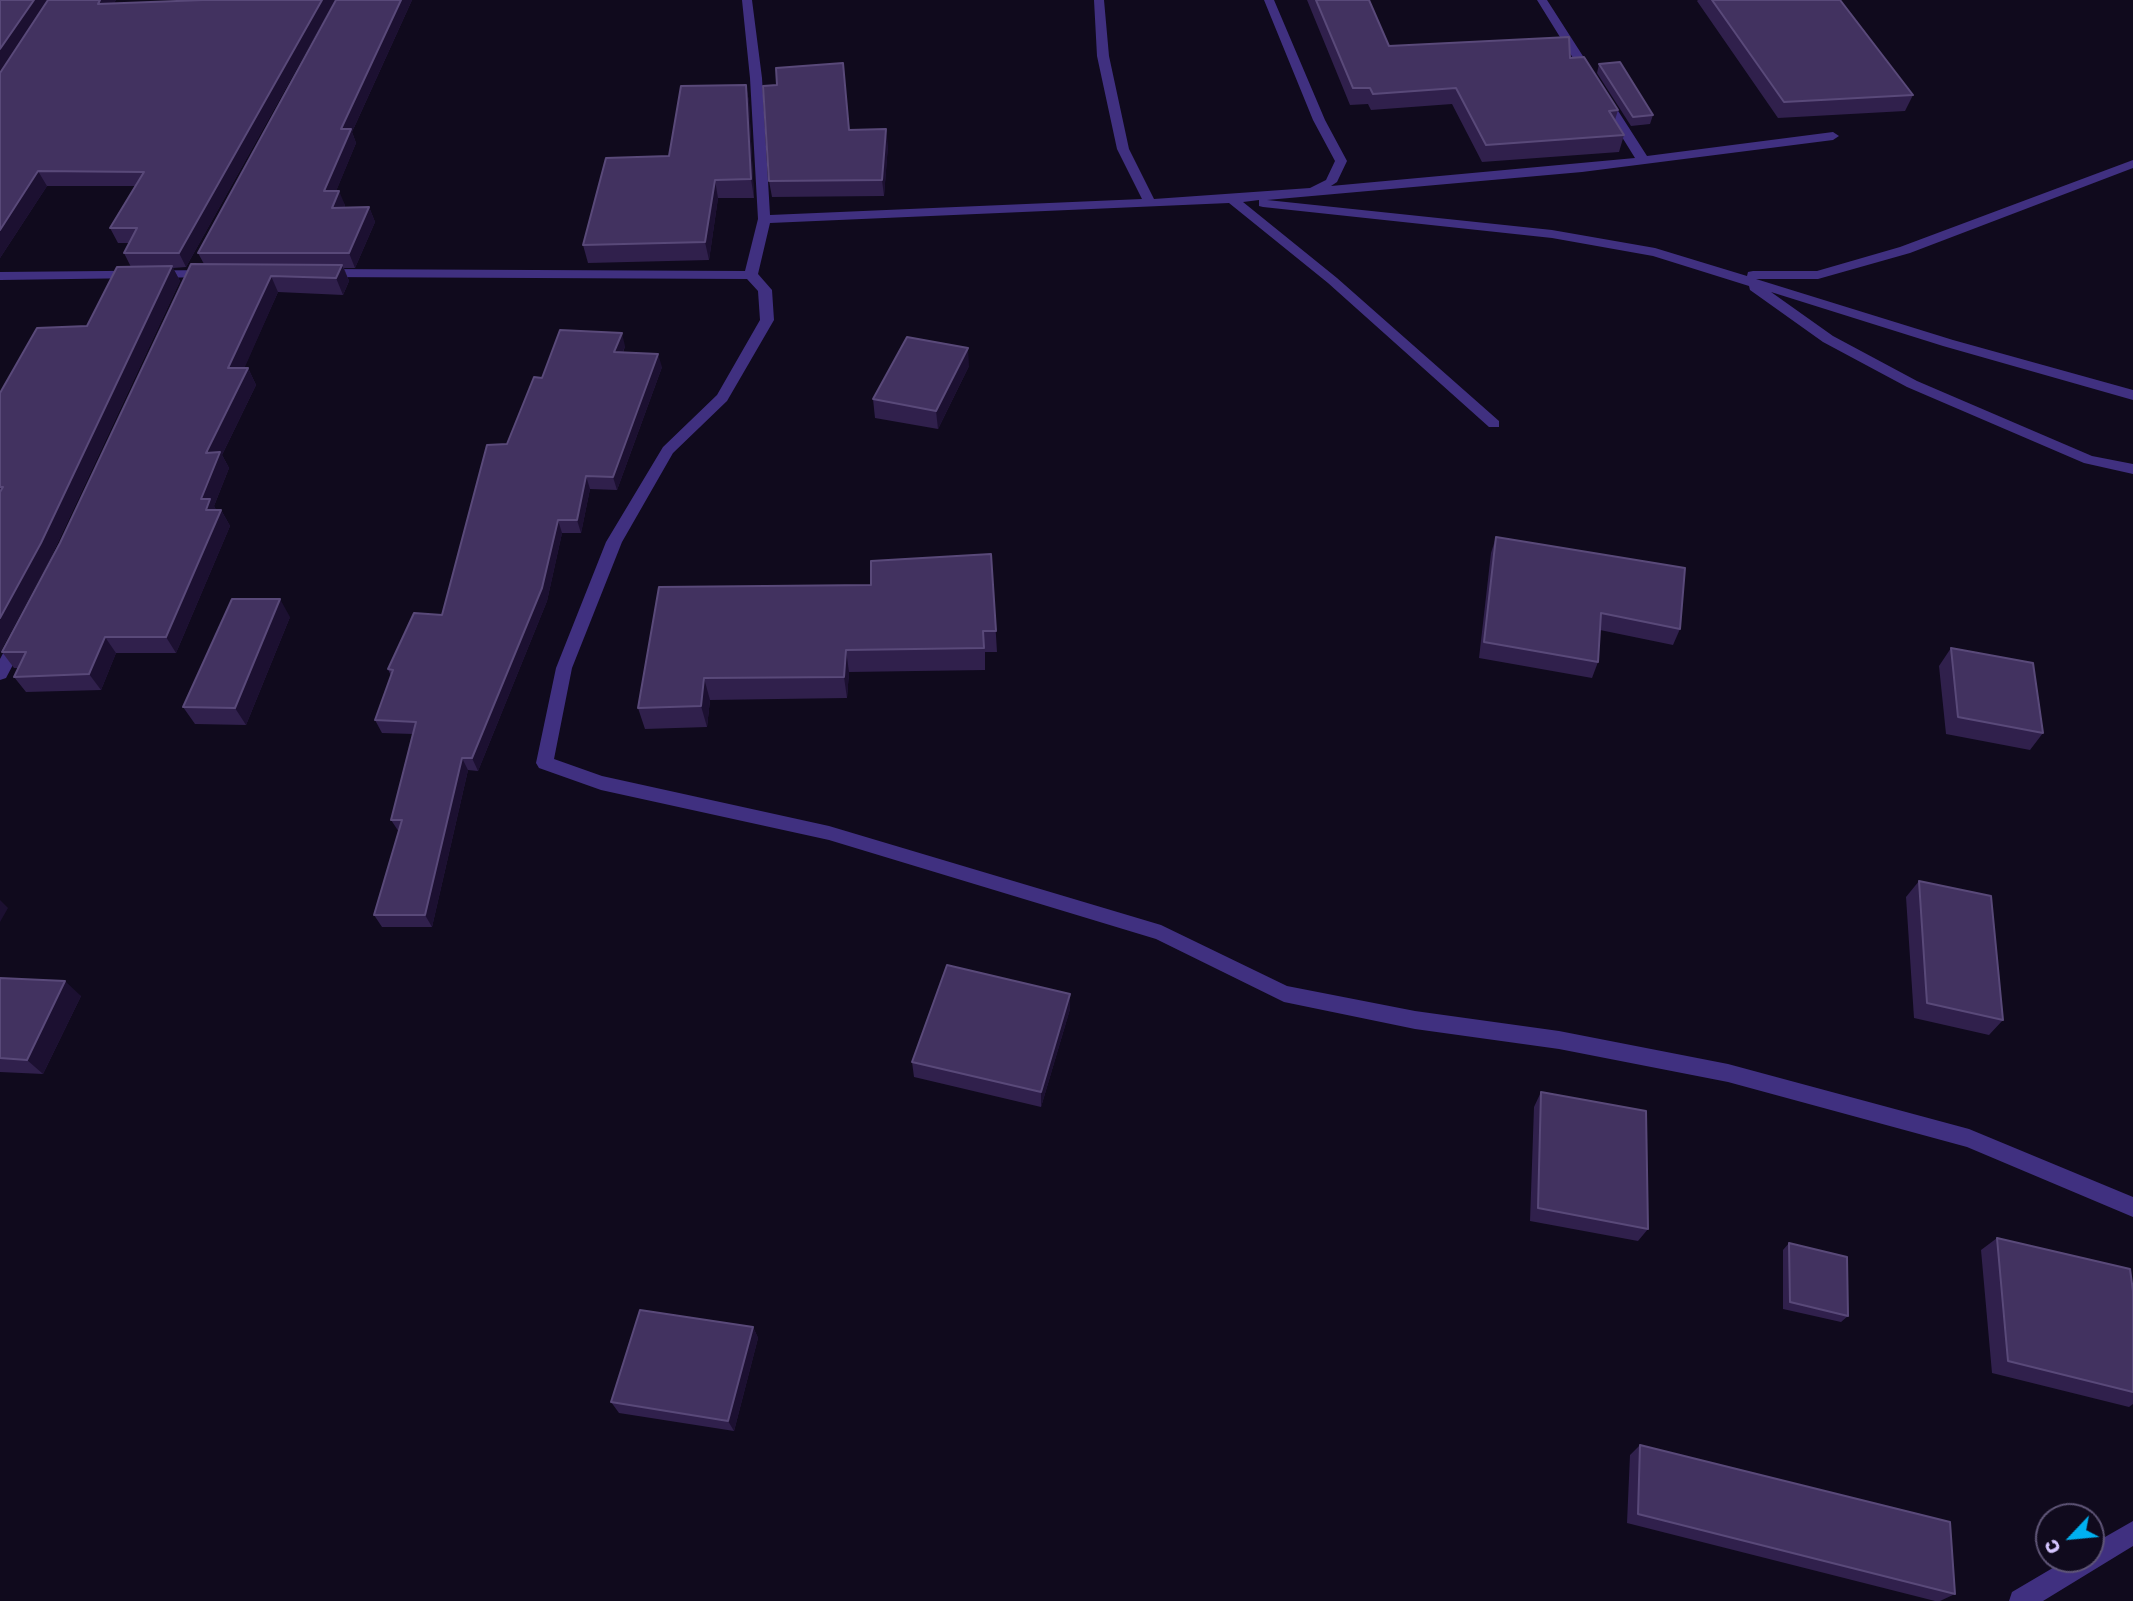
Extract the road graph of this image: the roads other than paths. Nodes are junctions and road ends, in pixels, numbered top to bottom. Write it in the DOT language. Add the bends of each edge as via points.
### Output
graph roads {
  1 [pos="747,0"];
  2 [pos="1099,0"];
  3 [pos="1269,0"];
  4 [pos="1542,0"];
  5 [pos="1833,136"];
  6 [pos="1643,160"];
  7 [pos="2133,164"];
  8 [pos="1313,191"];
  9 [pos="1232,200"];
  10 [pos="1150,203"];
  11 [pos="764,219"];
  12 [pos="310,273"];
  13 [pos="219,274"];
  14 [pos="751,275"];
  15 [pos="1738,275"];
  16 [pos="0,276"];
  17 [pos="2133,395"];
  18 [pos="1494,424"];
  19 [pos="2133,469"];
  20 [pos="25,628"];
  21 [pos="0,674"];
  22 [pos="2133,1207"];
  23 [pos="2133,1533"];
  24 [pos="2105,1550"];
  25 [pos="2068,1573"];
  26 [pos="2021,1601"];
  1 -- 11 [label="street"];
  2 -- 10 [label="street" via="1102,56 1123,149"];
  3 -- 8 [label="street" via="1341,161 1331,181"];
  4 -- 6 [label="street"];
  5 -- 6 [label="street"];
  6 -- 8 [label="street"];
  7 -- 15 [label="street" via="1905,250 1818,275"];
  8 -- 9 [label="street"];
  9 -- 10 [label="street"];
  9 -- 15 [label="street" via="1552,234 1655,252"];
  9 -- 18 [label="street" via="1361,303"];
  10 -- 11 [label="street"];
  11 -- 14 [label="street"];
  12 -- 14 [label="street"];
  13 -- 16 [label="street"];
  14 -- 22 [label="street" via="765,290 766,320 722,398 668,450 614,542 564,668 545,763 601,783 829,833 1161,933 1284,994 1728,1073 1969,1138"];
  15 -- 17 [label="street" via="1948,343"];
  15 -- 19 [label="street" via="1828,339 1912,384 2089,460"];
  20 -- 21 [label="street"];
  23 -- 24 [label="street"];
  25 -- 26 [label="street"];
}
